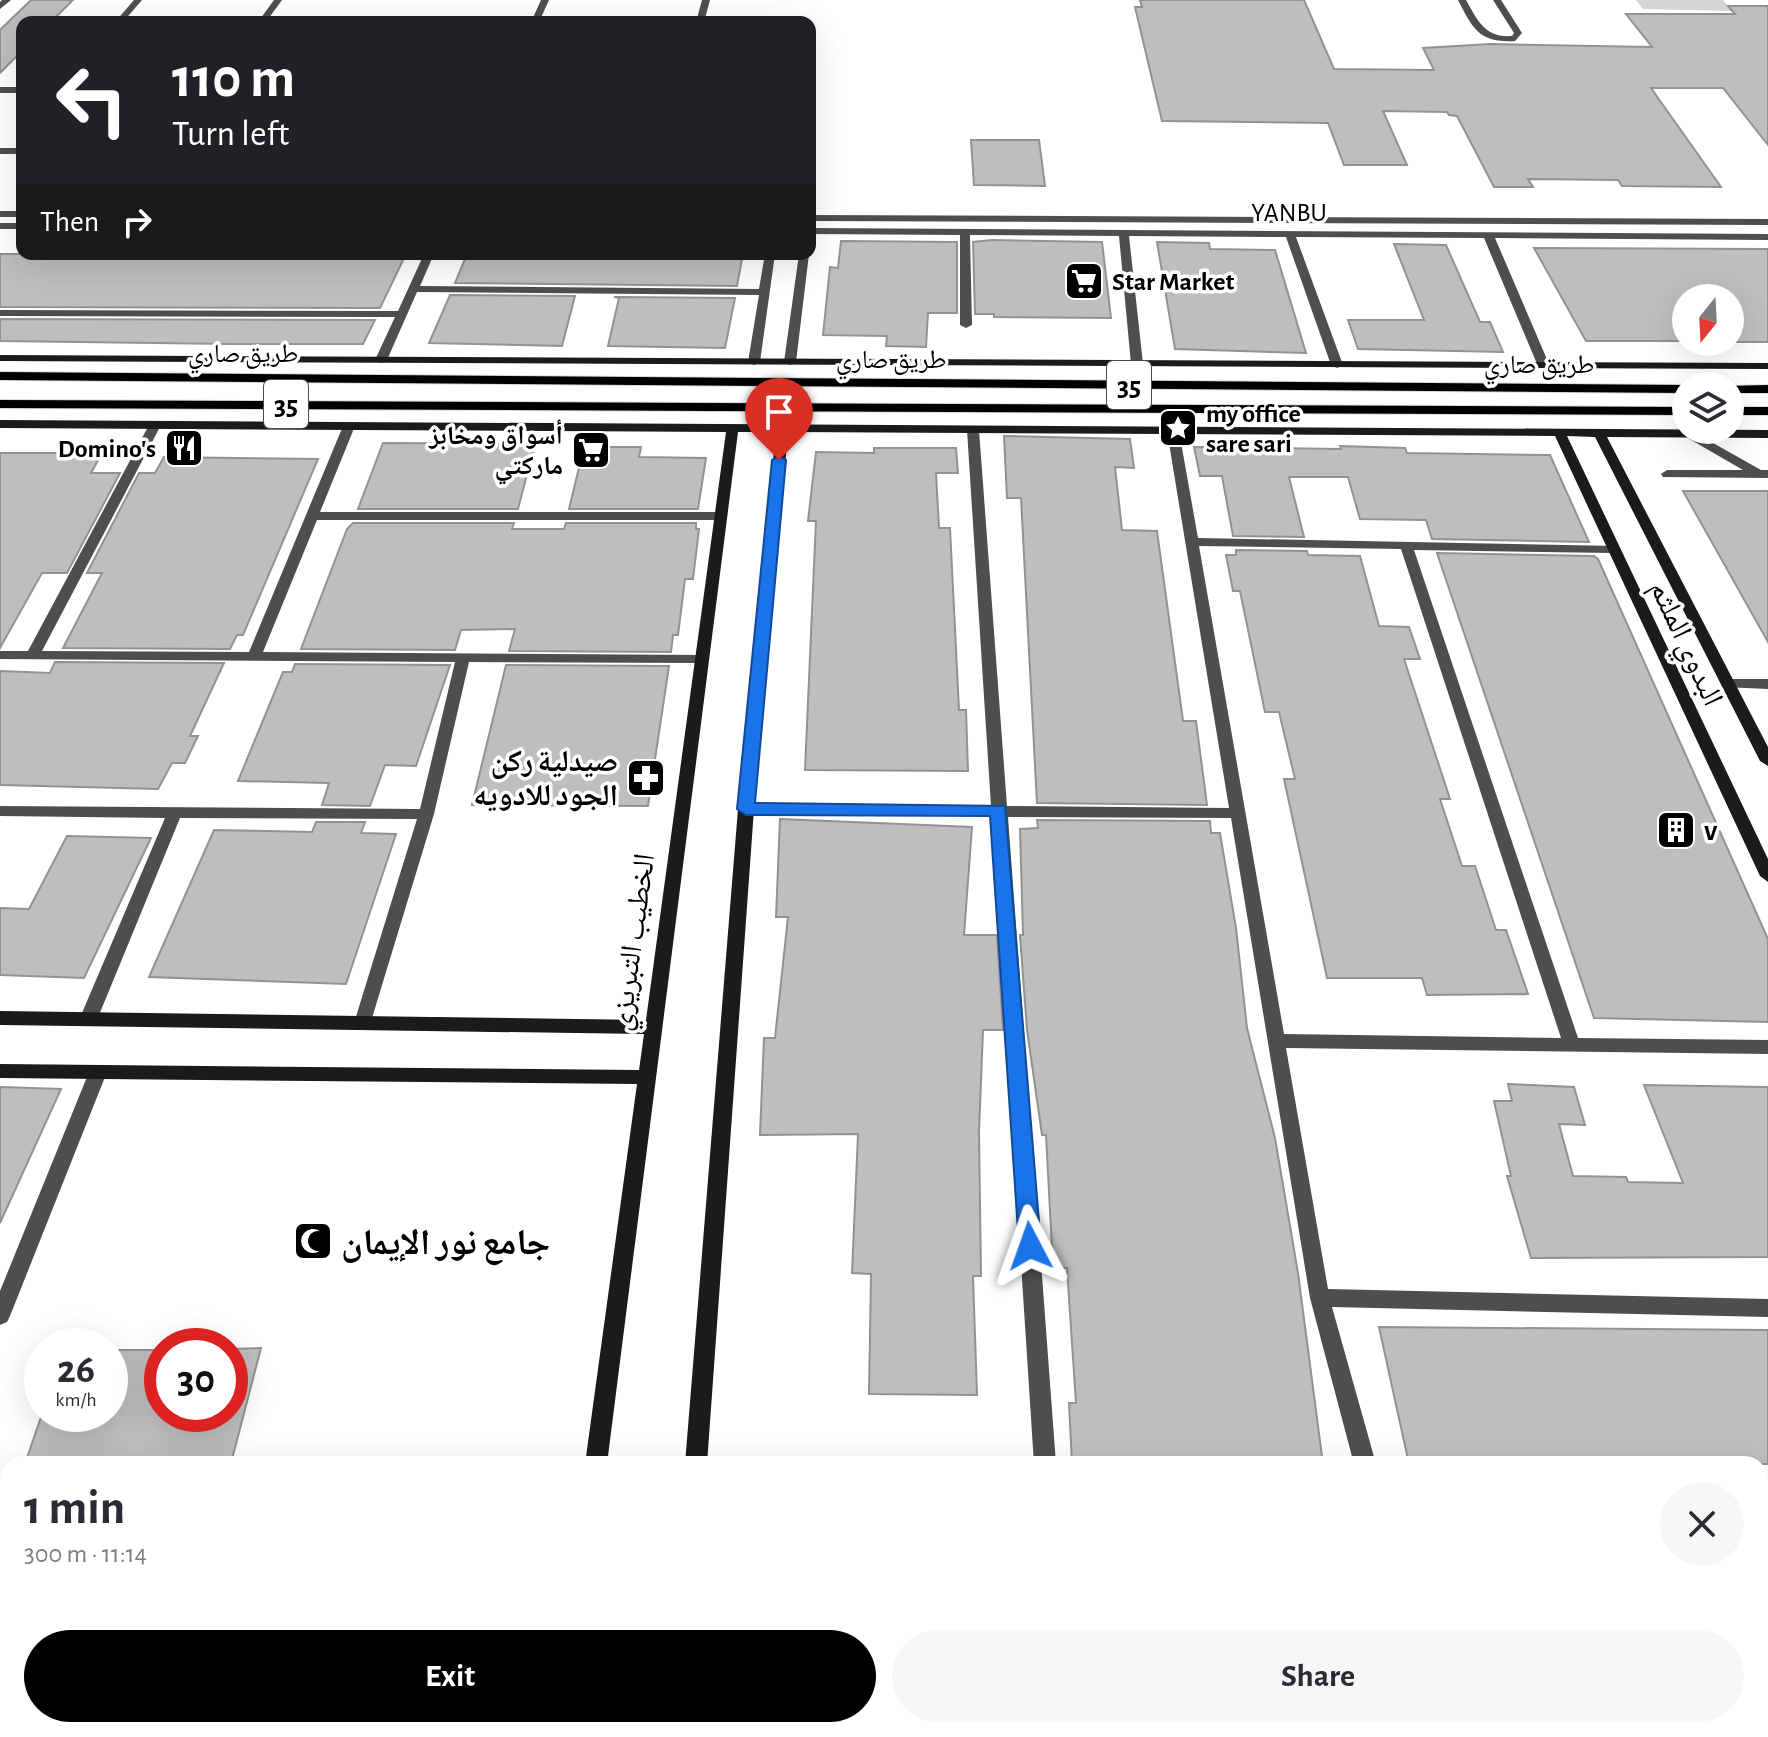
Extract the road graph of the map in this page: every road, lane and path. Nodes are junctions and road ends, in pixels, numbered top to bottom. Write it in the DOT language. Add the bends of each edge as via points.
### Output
graph roads {
  1 [pos="7,0"];
  2 [pos="138,0"];
  3 [pos="1462,0"];
  4 [pos="1497,0"];
  5 [pos="0,7"];
  6 [pos="124,16"];
  7 [pos="816,218"];
  8 [pos="1768,222"];
  9 [pos="816,231"];
  10 [pos="965,232"];
  11 [pos="1124,233"];
  12 [pos="1290,234"];
  13 [pos="1488,235"];
  14 [pos="1768,237"];
  15 [pos="426,260"];
  16 [pos="769,260"];
  17 [pos="803,260"];
  18 [pos="413,289"];
  19 [pos="764,292"];
  20 [pos="0,313"];
  21 [pos="401,314"];
  22 [pos="966,325"];
  23 [pos="0,358"];
  24 [pos="381,360"];
  25 [pos="754,362"];
  26 [pos="790,362"];
  27 [pos="1137,364"];
  28 [pos="1543,364"];
  29 [pos="1337,365"];
  30 [pos="1768,366"];
  31 [pos="0,376"];
  32 [pos="1672,389"];
  33 [pos="1744,389"];
  34 [pos="1768,389"];
  35 [pos="0,404"];
  36 [pos="1672,411"];
  37 [pos="1744,411"];
  38 [pos="1768,411"];
  39 [pos="0,424"];
  40 [pos="155,425"];
  41 [pos="349,426"];
  42 [pos="732,428"];
  43 [pos="782,429"];
  44 [pos="973,430"];
  45 [pos="1173,431"];
  46 [pos="1559,433"];
  47 [pos="1599,433"];
  48 [pos="1672,434"];
  49 [pos="1744,434"];
  50 [pos="1768,434"];
  51 [pos="1708,444"];
  52 [pos="1667,474"];
  53 [pos="1763,474"];
  54 [pos="312,516"];
  55 [pos="721,516"];
  56 [pos="1192,542"];
  57 [pos="1406,546"];
  58 [pos="1613,549"];
  59 [pos="0,655"];
  60 [pos="33,655"];
  61 [pos="254,656"];
  62 [pos="463,658"];
  63 [pos="702,659"];
  64 [pos="1728,684"];
  65 [pos="1768,684"];
  66 [pos="1768,761"];
  67 [pos="746,809"];
  68 [pos="999,810"];
  69 [pos="0,811"];
  70 [pos="175,812"];
  71 [pos="1238,813"];
  72 [pos="426,814"];
  73 [pos="1768,876"];
  74 [pos="0,1018"];
  75 [pos="88,1020"];
  76 [pos="363,1023"];
  77 [pos="653,1027"];
  78 [pos="1276,1041"];
  79 [pos="1572,1045"];
  80 [pos="1768,1047"];
  81 [pos="0,1071"];
  82 [pos="98,1072"];
  83 [pos="647,1077"];
  84 [pos="1320,1298"];
  85 [pos="1768,1308"];
  86 [pos="0,1316"];
  87 [pos="597,1456"];
  88 [pos="697,1456"];
  89 [pos="1044,1456"];
  90 [pos="1363,1456"];
  1 -- 5 [label="street"];
  2 -- 6 [label="street"];
  3 -- 4 [label="street" via="1484,36 1515,38 1518,33"];
  7 -- 8 [label="street, YANBU"];
  9 -- 10 [label="street, YANBU"];
  10 -- 11 [label="street, YANBU"];
  10 -- 22 [label="street"];
  11 -- 12 [label="street, YANBU"];
  11 -- 27 [label="street"];
  12 -- 13 [label="street, YANBU"];
  12 -- 29 [label="street"];
  13 -- 14 [label="street, YANBU"];
  13 -- 28 [label="street"];
  15 -- 18 [label="street"];
  16 -- 19 [label="street"];
  17 -- 26 [label="street"];
  18 -- 19 [label="street"];
  18 -- 21 [label="street"];
  19 -- 25 [label="street"];
  20 -- 21 [label="street"];
  21 -- 24 [label="street"];
  23 -- 24 [label="street"];
  24 -- 25 [label="street"];
  25 -- 26 [label="street"];
  26 -- 27 [label="street"];
  27 -- 29 [label="street"];
  28 -- 29 [label="street"];
  28 -- 30 [label="street"];
  31 -- 32 [label="main road, طريق صاري / 35"];
  33 -- 34 [label="main road"];
  35 -- 36 [label="main road, طريق صاري / 35"];
  37 -- 38 [label="main road"];
  39 -- 40 [label="street"];
  40 -- 41 [label="street"];
  40 -- 60 [label="street"];
  41 -- 42 [label="street"];
  41 -- 54 [label="street"];
  42 -- 43 [label="street"];
  42 -- 55 [label="street, الخطيب التبريزي"];
  43 -- 44 [label="street"];
  43 -- 67 [label="street"];
  44 -- 45 [label="street"];
  44 -- 68 [label="street"];
  45 -- 46 [label="street"];
  45 -- 56 [label="street"];
  46 -- 47 [label="street"];
  46 -- 58 [label="street, البدوي الملثم"];
  47 -- 48 [label="street"];
  47 -- 64 [label="street, البدوي الملثم"];
  49 -- 50 [label="street"];
  51 -- 53 [label="street"];
  52 -- 53 [label="street"];
  54 -- 55 [label="street"];
  54 -- 61 [label="street"];
  55 -- 63 [label="street, الخطيب التبريزي"];
  56 -- 57 [label="street"];
  56 -- 71 [label="street"];
  57 -- 58 [label="street"];
  57 -- 79 [label="street"];
  58 -- 73 [label="street, البدوي الملثم"];
  59 -- 60 [label="street"];
  60 -- 61 [label="street"];
  61 -- 62 [label="street"];
  62 -- 63 [label="street"];
  62 -- 72 [label="street"];
  63 -- 77 [label="street, الخطيب التبريزي"];
  64 -- 65 [label="street"];
  64 -- 66 [label="street, البدوي الملثم"];
  67 -- 68 [label="street"];
  67 -- 88 [label="street"];
  68 -- 71 [label="street"];
  68 -- 89 [label="street"];
  69 -- 70 [label="street"];
  70 -- 72 [label="street"];
  70 -- 75 [label="street"];
  71 -- 78 [label="street"];
  72 -- 76 [label="street"];
  74 -- 75 [label="street"];
  75 -- 76 [label="street"];
  76 -- 77 [label="street"];
  77 -- 83 [label="street, الخطيب التبريزي"];
  78 -- 79 [label="street"];
  78 -- 84 [label="street"];
  79 -- 80 [label="street"];
  81 -- 82 [label="street"];
  82 -- 83 [label="street"];
  82 -- 86 [label="street"];
  83 -- 87 [label="street, الخطيب التبريزي"];
  84 -- 85 [label="street"];
  84 -- 90 [label="street"];
}
